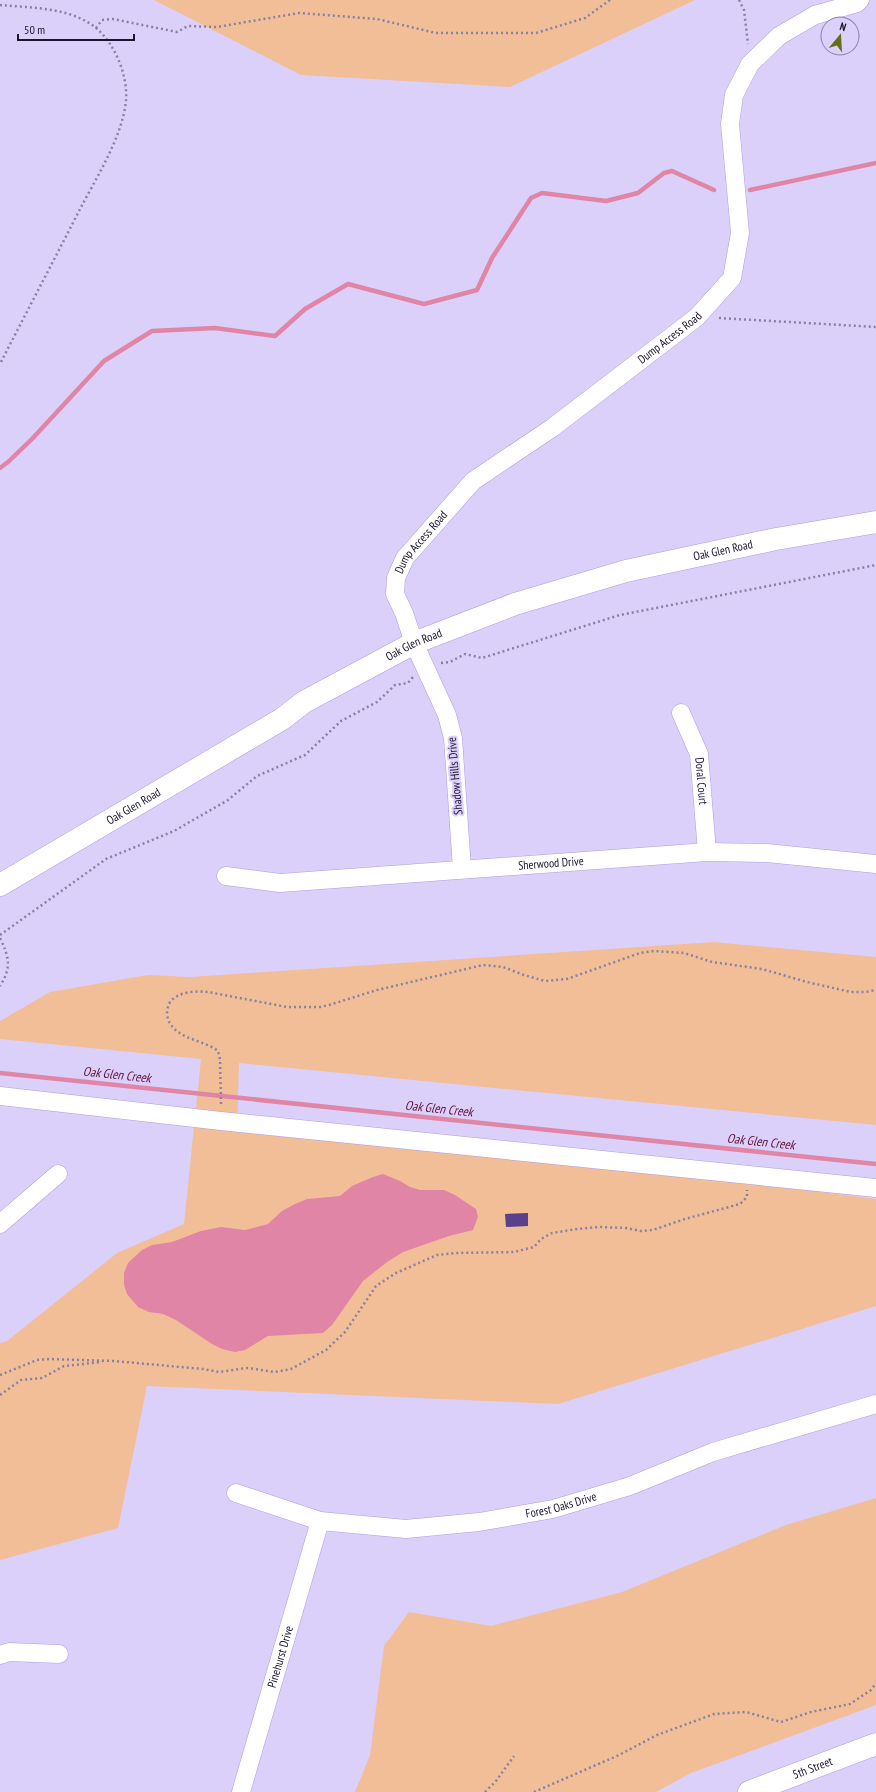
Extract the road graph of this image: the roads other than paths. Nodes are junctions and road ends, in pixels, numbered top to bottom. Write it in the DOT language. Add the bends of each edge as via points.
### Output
graph roads {
  1 [pos="860,0"];
  2 [pos="876,522"];
  3 [pos="414,643"];
  4 [pos="681,713"];
  5 [pos="707,852"];
  6 [pos="876,864"];
  7 [pos="462,869"];
  8 [pos="226,876"];
  9 [pos="0,885"];
  10 [pos="0,1096"];
  11 [pos="58,1174"];
  12 [pos="876,1188"];
  13 [pos="0,1224"];
  14 [pos="876,1404"];
  15 [pos="236,1493"];
  16 [pos="320,1521"];
  17 [pos="59,1654"];
  18 [pos="0,1655"];
  19 [pos="876,1744"];
  20 [pos="241,1792"];
  21 [pos="749,1792"];
  1 -- 3 [label="street, Dump Access Road" via="815,14 779,36 750,64 734,95 730,124 740,233 732,278 697,317 552,428 473,481 405,558 396,578 395,594"];
  2 -- 3 [label="main road, Oak Glen Road" via="776,539 626,571 514,604"];
  3 -- 7 [label="street, Shadow Hills Drive" via="447,715 453,738"];
  3 -- 9 [label="main road, Oak Glen Road" via="304,702 282,719"];
  4 -- 5 [label="street, Doral Court" via="699,754"];
  5 -- 6 [label="street, Sherwood Drive" via="767,853"];
  5 -- 7 [label="street, Sherwood Drive"];
  7 -- 8 [label="street, Sherwood Drive" via="280,883"];
  10 -- 12 [label="street"];
  11 -- 13 [label="street"];
  14 -- 16 [label="street, Forest Oaks Drive" via="713,1452 630,1486 553,1509 479,1522 406,1529"];
  15 -- 16 [label="street, Forest Oaks Drive"];
  16 -- 20 [label="street, Pinehurst Drive"];
  17 -- 18 [label="street" via="9,1652"];
  19 -- 21 [label="main road, 5th Street"];
}
